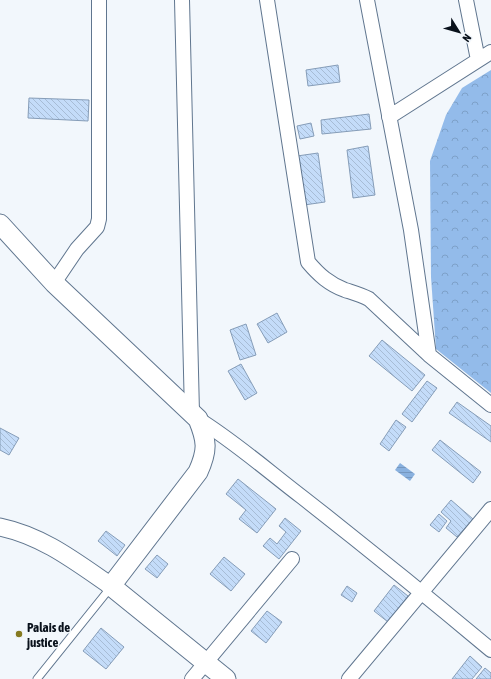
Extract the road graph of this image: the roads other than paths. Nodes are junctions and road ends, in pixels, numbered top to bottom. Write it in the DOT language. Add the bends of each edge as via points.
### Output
graph roads {
  1 [pos="99,0"];
  2 [pos="182,0"];
  3 [pos="267,0"];
  4 [pos="367,0"];
  5 [pos="466,0"];
  6 [pos="491,52"];
  7 [pos="478,60"];
  8 [pos="389,117"];
  9 [pos="0,224"];
  10 [pos="54,284"];
  11 [pos="429,355"];
  12 [pos="491,405"];
  13 [pos="195,416"];
  14 [pos="491,509"];
  15 [pos="0,527"];
  16 [pos="292,559"];
  17 [pos="111,586"];
  18 [pos="422,592"];
  19 [pos="491,650"];
  20 [pos="206,663"];
  21 [pos="36,679"];
  22 [pos="192,679"];
  23 [pos="226,679"];
  24 [pos="349,679"];
  1 -- 10 [label="street" via="99,219 97,227 77,249"];
  2 -- 13 [label="street"];
  3 -- 11 [label="street" via="308,262 323,279 369,299"];
  4 -- 8 [label="street"];
  5 -- 7 [label="street"];
  6 -- 7 [label="street"];
  7 -- 8 [label="street"];
  8 -- 11 [label="street" via="412,230"];
  9 -- 10 [label="main road"];
  10 -- 13 [label="main road"];
  11 -- 12 [label="street"];
  13 -- 17 [label="main road" via="204,434 206,446 198,472"];
  13 -- 18 [label="street"];
  14 -- 18 [label="street"];
  15 -- 17 [label="street" via="41,540 64,552"];
  16 -- 20 [label="street"];
  17 -- 20 [label="main road"];
  17 -- 21 [label="lane"];
  18 -- 19 [label="street"];
  18 -- 24 [label="street"];
  20 -- 22 [label="street"];
  20 -- 23 [label="main road"];
}
